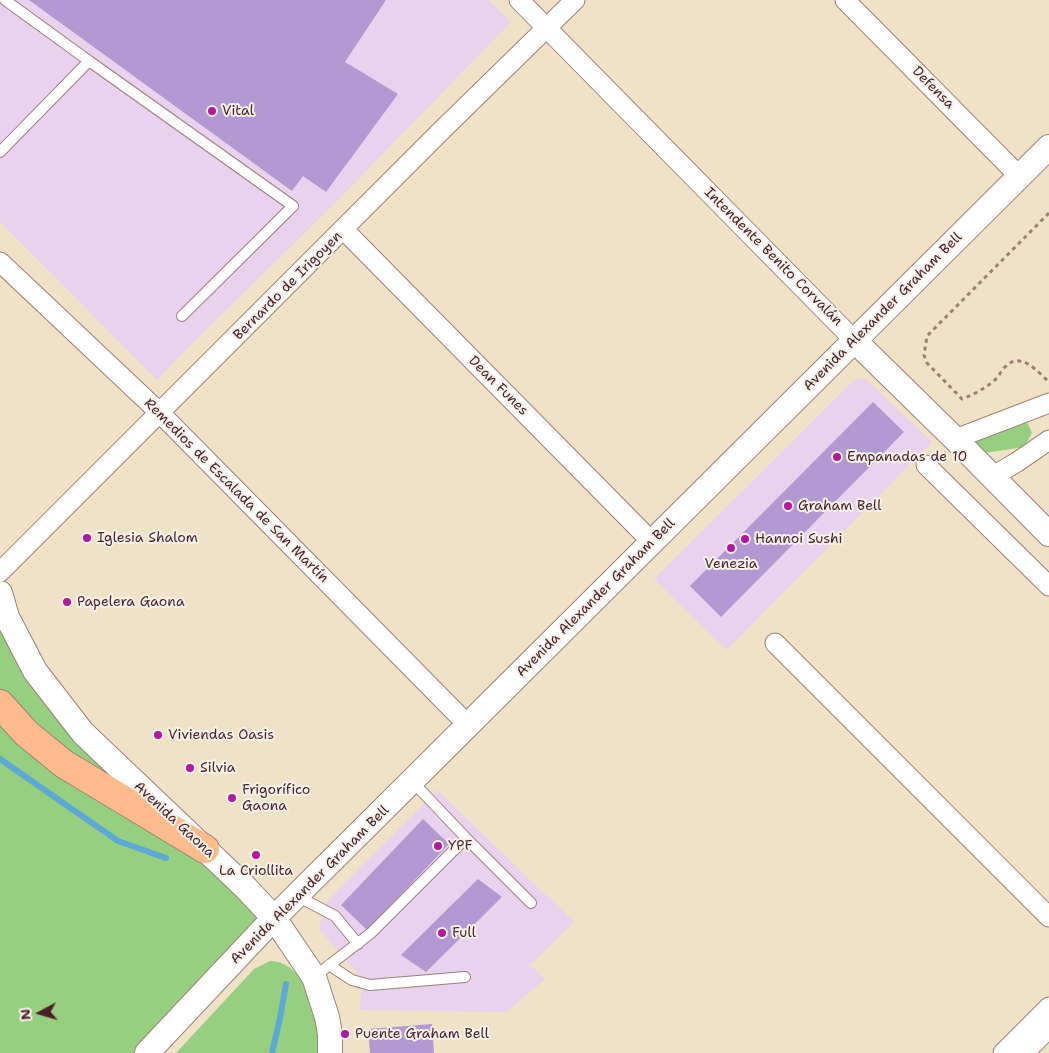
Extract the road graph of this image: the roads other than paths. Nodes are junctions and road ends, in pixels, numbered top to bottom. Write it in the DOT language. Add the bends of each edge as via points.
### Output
graph roads {
  1 [pos="5,0"];
  2 [pos="519,0"];
  3 [pos="575,0"];
  4 [pos="846,0"];
  5 [pos="547,28"];
  6 [pos="89,61"];
  7 [pos="1049,147"];
  8 [pos="0,152"];
  9 [pos="1020,177"];
  10 [pos="344,230"];
  11 [pos="0,262"];
  12 [pos="182,316"];
  13 [pos="855,341"];
  14 [pos="1049,403"];
  15 [pos="160,413"];
  16 [pos="956,439"];
  17 [pos="1049,440"];
  18 [pos="926,464"];
  19 [pos="992,477"];
  20 [pos="1049,534"];
  21 [pos="652,542"];
  22 [pos="0,572"];
  23 [pos="1049,586"];
  24 [pos="0,594"];
  25 [pos="775,643"];
  26 [pos="0,704"];
  27 [pos="468,726"];
  28 [pos="413,782"];
  29 [pos="466,838"];
  30 [pos="205,849"];
  31 [pos="296,896"];
  32 [pos="531,903"];
  33 [pos="274,918"];
  34 [pos="1049,918"];
  35 [pos="358,944"];
  36 [pos="321,971"];
  37 [pos="465,977"];
  38 [pos="1049,1007"];
  39 [pos="1049,1028"];
  40 [pos="148,1053"];
  41 [pos="330,1053"];
  42 [pos="1003,1053"];
  43 [pos="1024,1053"];
  1 -- 6 [label="lane"];
  2 -- 5 [label="street, Intendente Benito Corvalán"];
  3 -- 5 [label="street, Bernardo de Irigoyen"];
  4 -- 9 [label="street, Defensa"];
  5 -- 10 [label="street, Bernardo de Irigoyen"];
  5 -- 13 [label="street, Intendente Benito Corvalán"];
  6 -- 8 [label="lane"];
  6 -- 12 [label="lane" via="293,206"];
  7 -- 9 [label="street, Avenida Alexander Graham Bell"];
  9 -- 13 [label="street, Avenida Alexander Graham Bell"];
  10 -- 15 [label="street, Bernardo de Irigoyen"];
  10 -- 21 [label="street, Dean Funes"];
  11 -- 15 [label="street, Remedios de Escalada de San Martín"];
  13 -- 16 [label="street, Intendente Benito Corvalán"];
  13 -- 21 [label="street, Avenida Alexander Graham Bell"];
  14 -- 16 [label="street"];
  15 -- 22 [label="street, Bernardo de Irigoyen"];
  15 -- 27 [label="street, Remedios de Escalada de San Martín"];
  16 -- 19 [label="street, Intendente Benito Corvalán"];
  17 -- 19 [label="street"];
  18 -- 23 [label="street"];
  19 -- 20 [label="street, Intendente Benito Corvalán"];
  21 -- 27 [label="street, Avenida Alexander Graham Bell"];
  24 -- 30 [label="street, Avenida Gaona" via="34,672 62,708 83,733"];
  25 -- 34 [label="street"];
  26 -- 30 [label="highway" via="26,733 64,764"];
  27 -- 28 [label="street, Avenida Alexander Graham Bell"];
  28 -- 29 [label="lane"];
  28 -- 31 [label="street, Avenida Alexander Graham Bell"];
  29 -- 32 [label="lane"];
  29 -- 35 [label="lane"];
  30 -- 33 [label="street, Avenida Gaona"];
  31 -- 33 [label="street, Avenida Alexander Graham Bell"];
  31 -- 35 [label="lane" via="335,916"];
  33 -- 36 [label="street, Avenida Gaona"];
  33 -- 40 [label="street, Avenida Alexander Graham Bell"];
  35 -- 36 [label="lane"];
  36 -- 37 [label="lane" via="370,985"];
  36 -- 41 [label="street, Avenida Gaona"];
  38 -- 42 [label="street"];
  39 -- 43 [label="street"];
}
